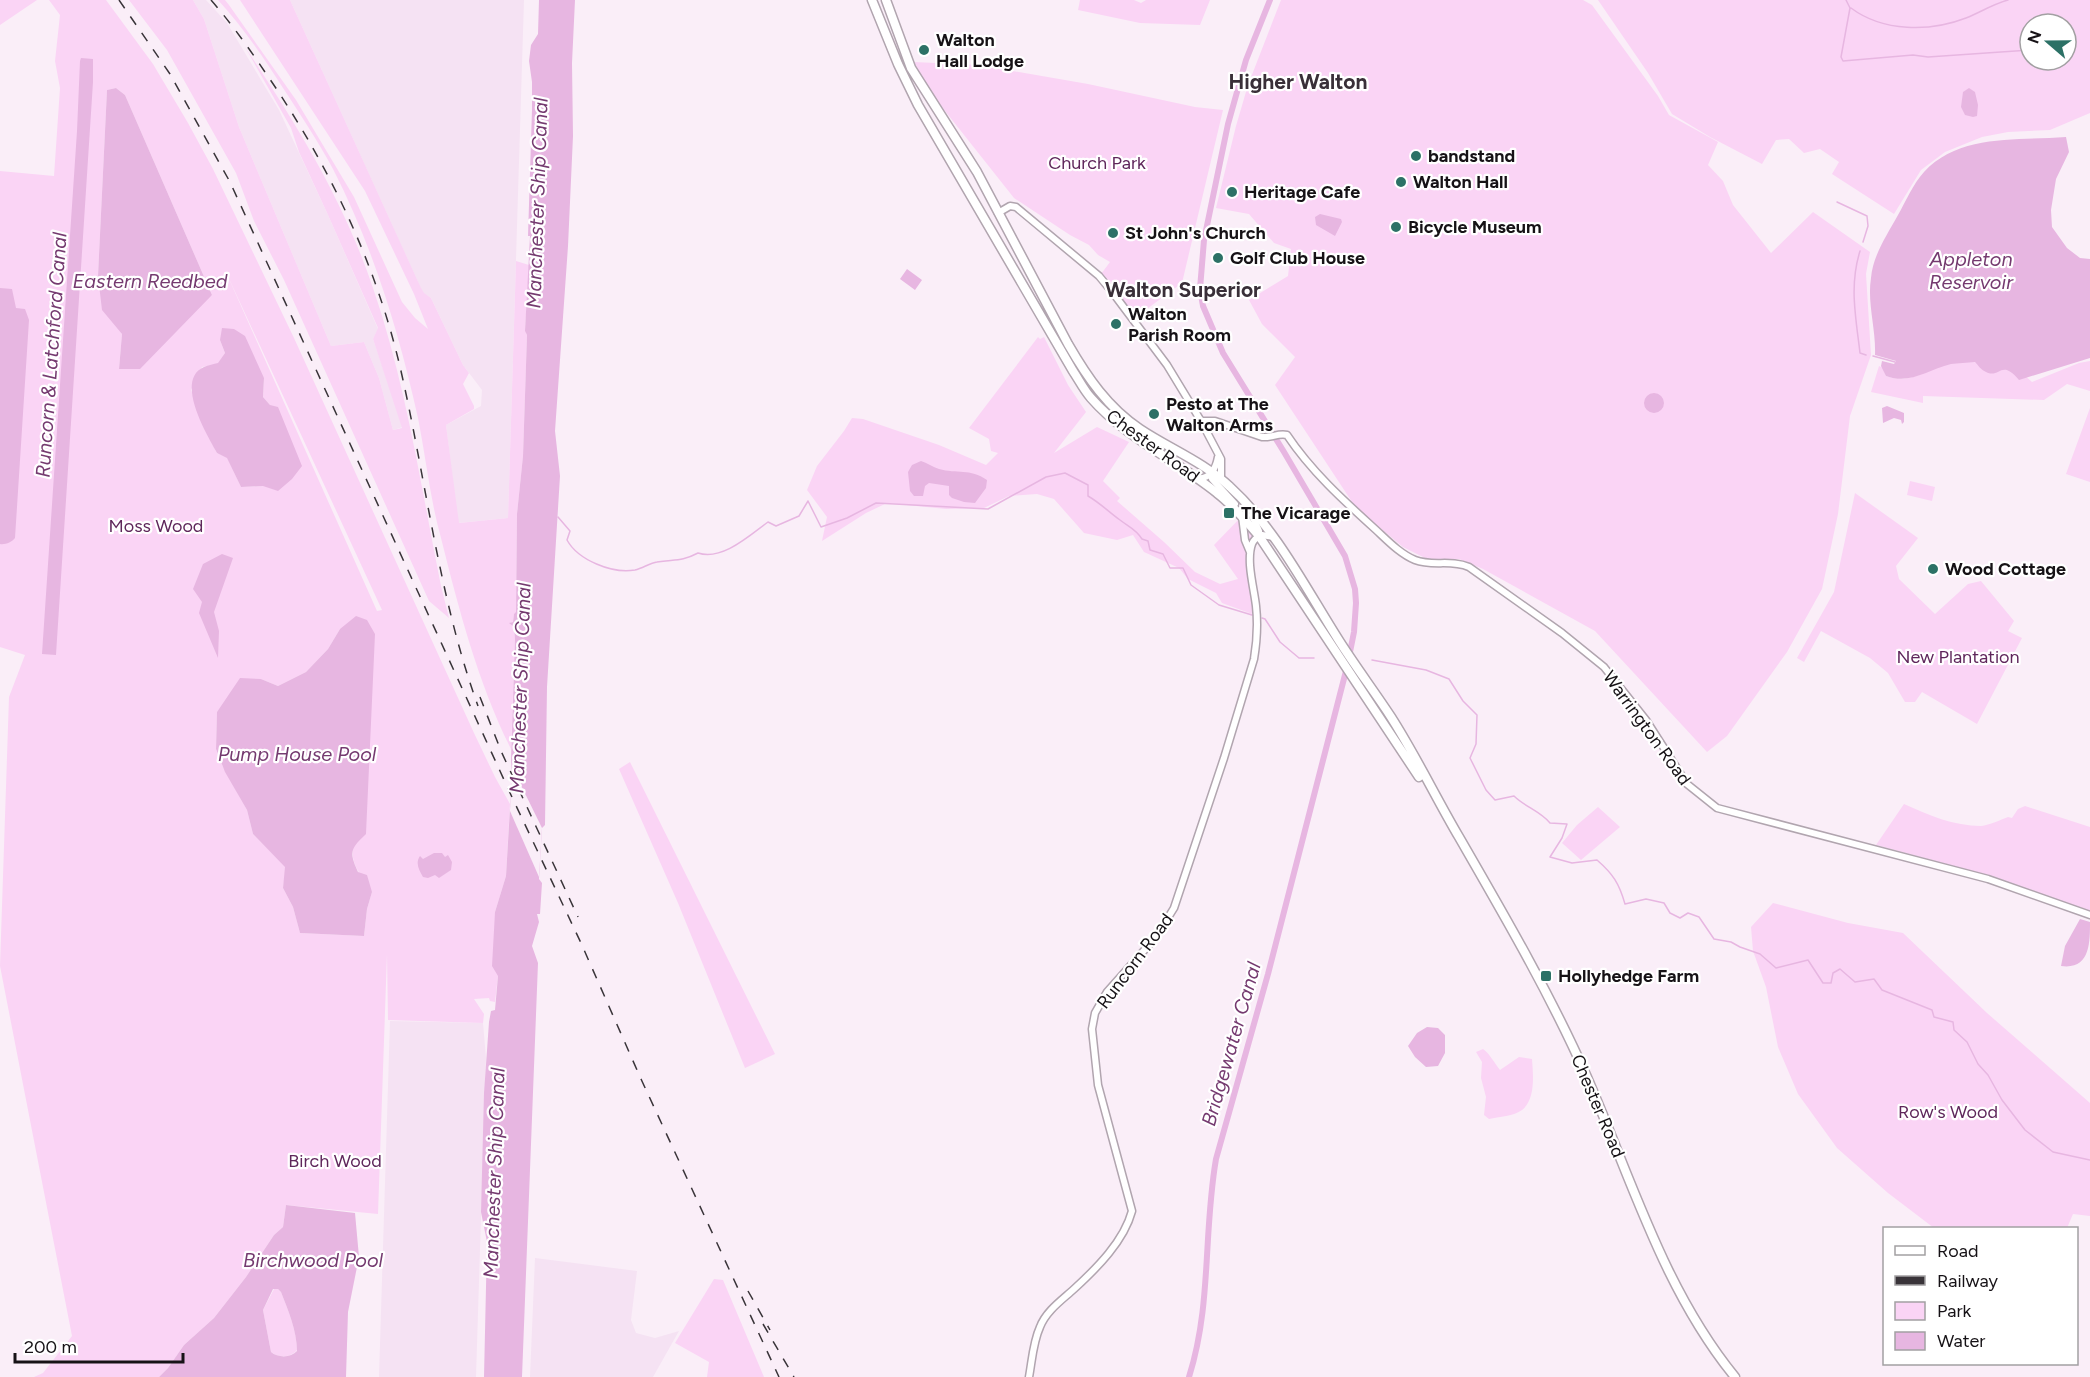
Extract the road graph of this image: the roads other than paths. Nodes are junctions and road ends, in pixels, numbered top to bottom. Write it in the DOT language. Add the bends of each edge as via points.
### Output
graph roads {
  1 [pos="872,0"];
  2 [pos="886,0"];
  3 [pos="998,213"];
  4 [pos="1201,422"];
  5 [pos="1219,453"];
  6 [pos="1212,472"];
  7 [pos="1197,478"];
  8 [pos="1221,479"];
  9 [pos="1230,487"];
  10 [pos="1240,514"];
  11 [pos="1259,536"];
  12 [pos="1273,537"];
  13 [pos="1250,553"];
  14 [pos="1457,835"];
  15 [pos="2090,915"];
  16 [pos="1029,1377"];
  17 [pos="1735,1377"];
  1 -- 7 [label="highway, Chester Road" via="918,105 1072,371 1090,396 1126,430"];
  2 -- 3 [label="highway, Chester Road" via="911,68 964,150"];
  3 -- 4 [label="street" via="1016,207 1099,276 1167,365"];
  3 -- 6 [label="highway, Chester Road" via="1068,344 1099,391 1140,429"];
  4 -- 5 [label="street"];
  4 -- 15 [label="street, Warrington Road" via="1215,421 1267,438 1287,435 1308,466 1401,552 1416,561 1458,562 1469,567 1562,633 1604,667 1646,720 1688,784 1711,805 1989,879"];
  5 -- 6 [label="street"];
  5 -- 8 [label="street"];
  6 -- 7 [label="street"];
  6 -- 8 [label="highway, Chester Road"];
  6 -- 10 [label="street" via="1212,479"];
  7 -- 10 [label="highway, Chester Road"];
  8 -- 9 [label="highway, Chester Road"];
  9 -- 11 [label="street" via="1255,519"];
  9 -- 12 [label="highway, Chester Road"];
  10 -- 11 [label="highway, Chester Road"];
  10 -- 13 [label="street, Runcorn Road"];
  11 -- 12 [label="street"];
  11 -- 13 [label="street"];
  11 -- 14 [label="highway, Chester Road"];
  12 -- 14 [label="highway, Chester Road" via="1392,718"];
  13 -- 16 [label="street, Runcorn Road" via="1257,644 1188,870 1174,908 1156,937 1107,992 1095,1013 1092,1029 1098,1085 1132,1211 1114,1245 1046,1316 1035,1340"];
  14 -- 17 [label="highway, Chester Road" via="1543,986 1682,1298"];
}
